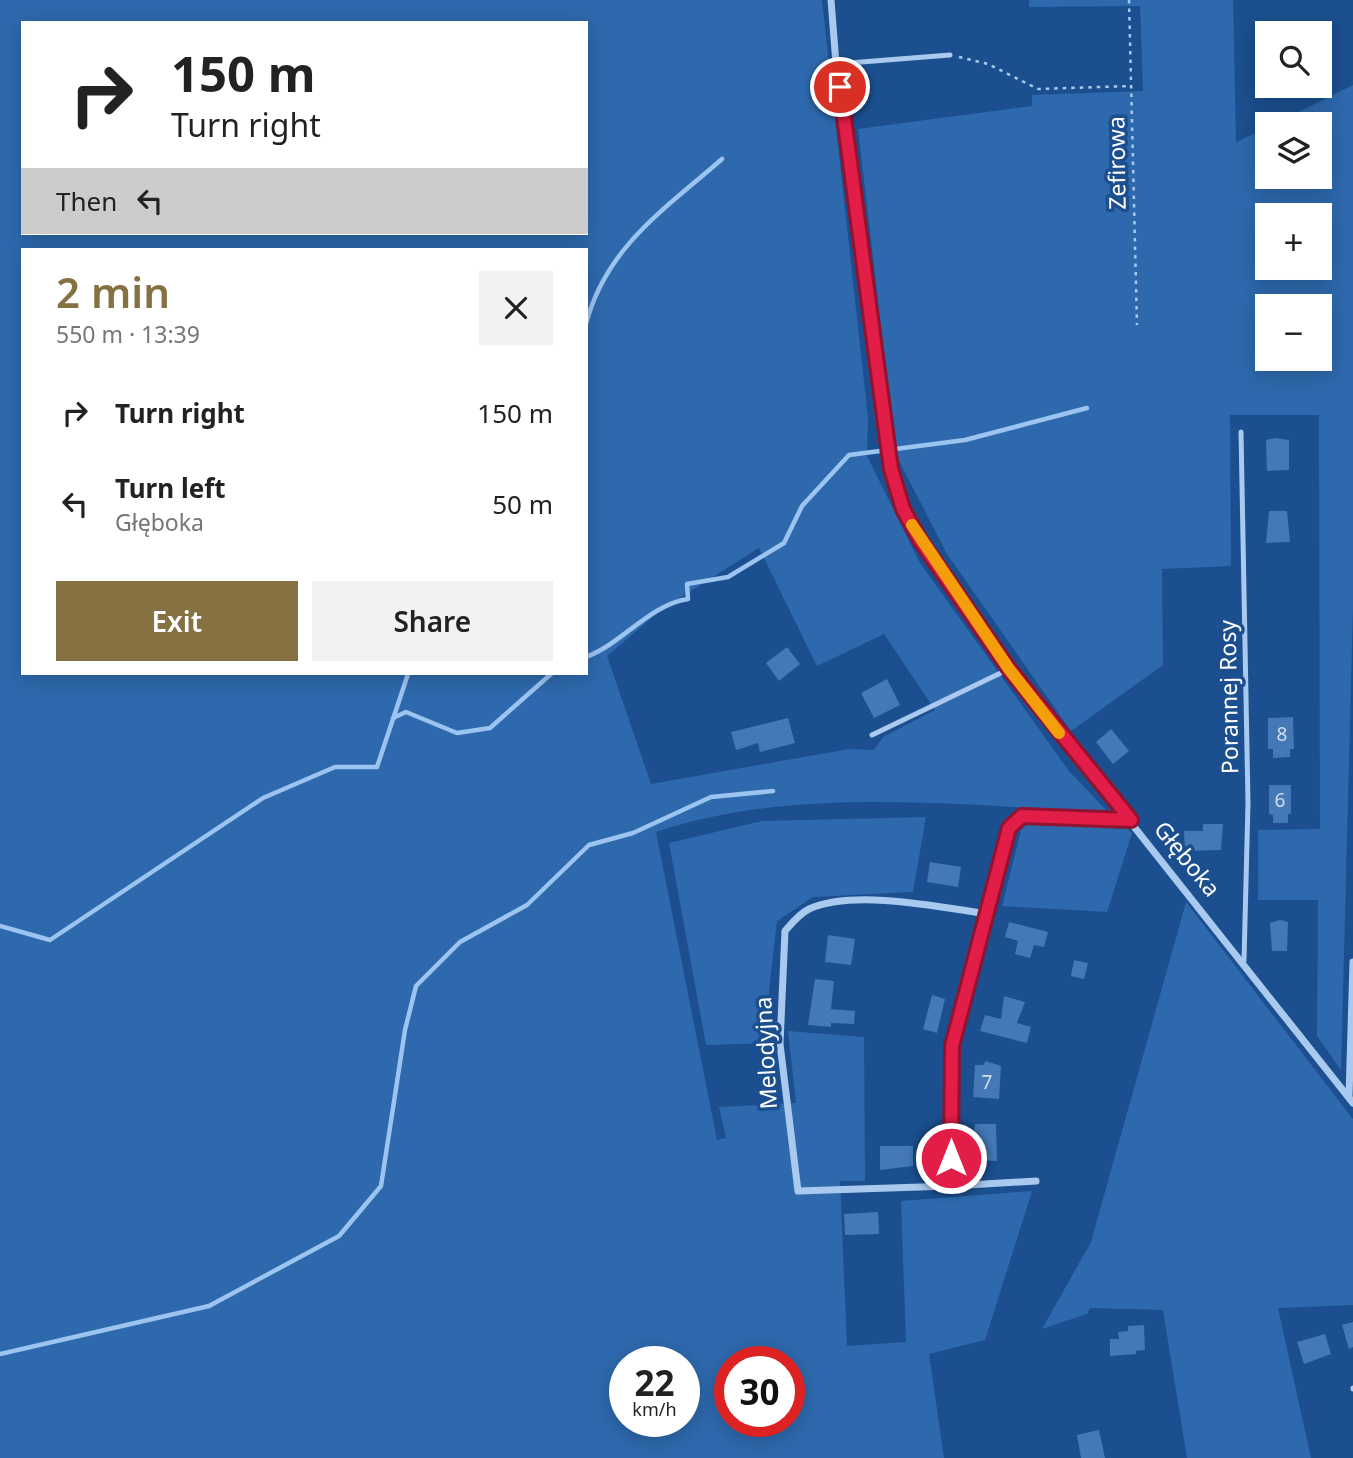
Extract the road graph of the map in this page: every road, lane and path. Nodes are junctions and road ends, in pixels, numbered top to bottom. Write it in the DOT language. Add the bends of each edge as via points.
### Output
graph roads {
  1 [pos="831,0"];
  2 [pos="1129,0"];
  3 [pos="950,55"];
  4 [pos="836,64"];
  5 [pos="1131,86"];
  6 [pos="1137,325"];
  7 [pos="1241,432"];
  8 [pos="1009,669"];
  9 [pos="872,735"];
  10 [pos="1131,820"];
  11 [pos="988,914"];
  12 [pos="1244,961"];
  13 [pos="1353,962"];
  14 [pos="1351,1100"];
  15 [pos="1036,1181"];
  16 [pos="951,1186"];
  1 -- 4 [label="street, Głęboka"];
  2 -- 5 [label="path, Zefirowa"];
  3 -- 4 [label="lane"];
  3 -- 5 [label="path" via="988,64 1038,89"];
  4 -- 8 [label="street, Głęboka" via="891,469 903,509 920,540"];
  5 -- 6 [label="path, Zefirowa"];
  7 -- 12 [label="lane, Porannej Rosy" via="1248,803"];
  8 -- 9 [label="lane"];
  8 -- 10 [label="street, Głęboka"];
  10 -- 11 [label="street" via="1022,816 1009,828"];
  10 -- 12 [label="street, Głęboka"];
  11 -- 16 [label="street" via="952,1046"];
  11 -- 16 [label="street, Melodyjna" via="903,901 835,904 811,908 785,931 780,1044 798,1191"];
  12 -- 14 [label="street, Głęboka"];
  13 -- 14 [label="street"];
  15 -- 16 [label="street, Melodyjna"];
}
